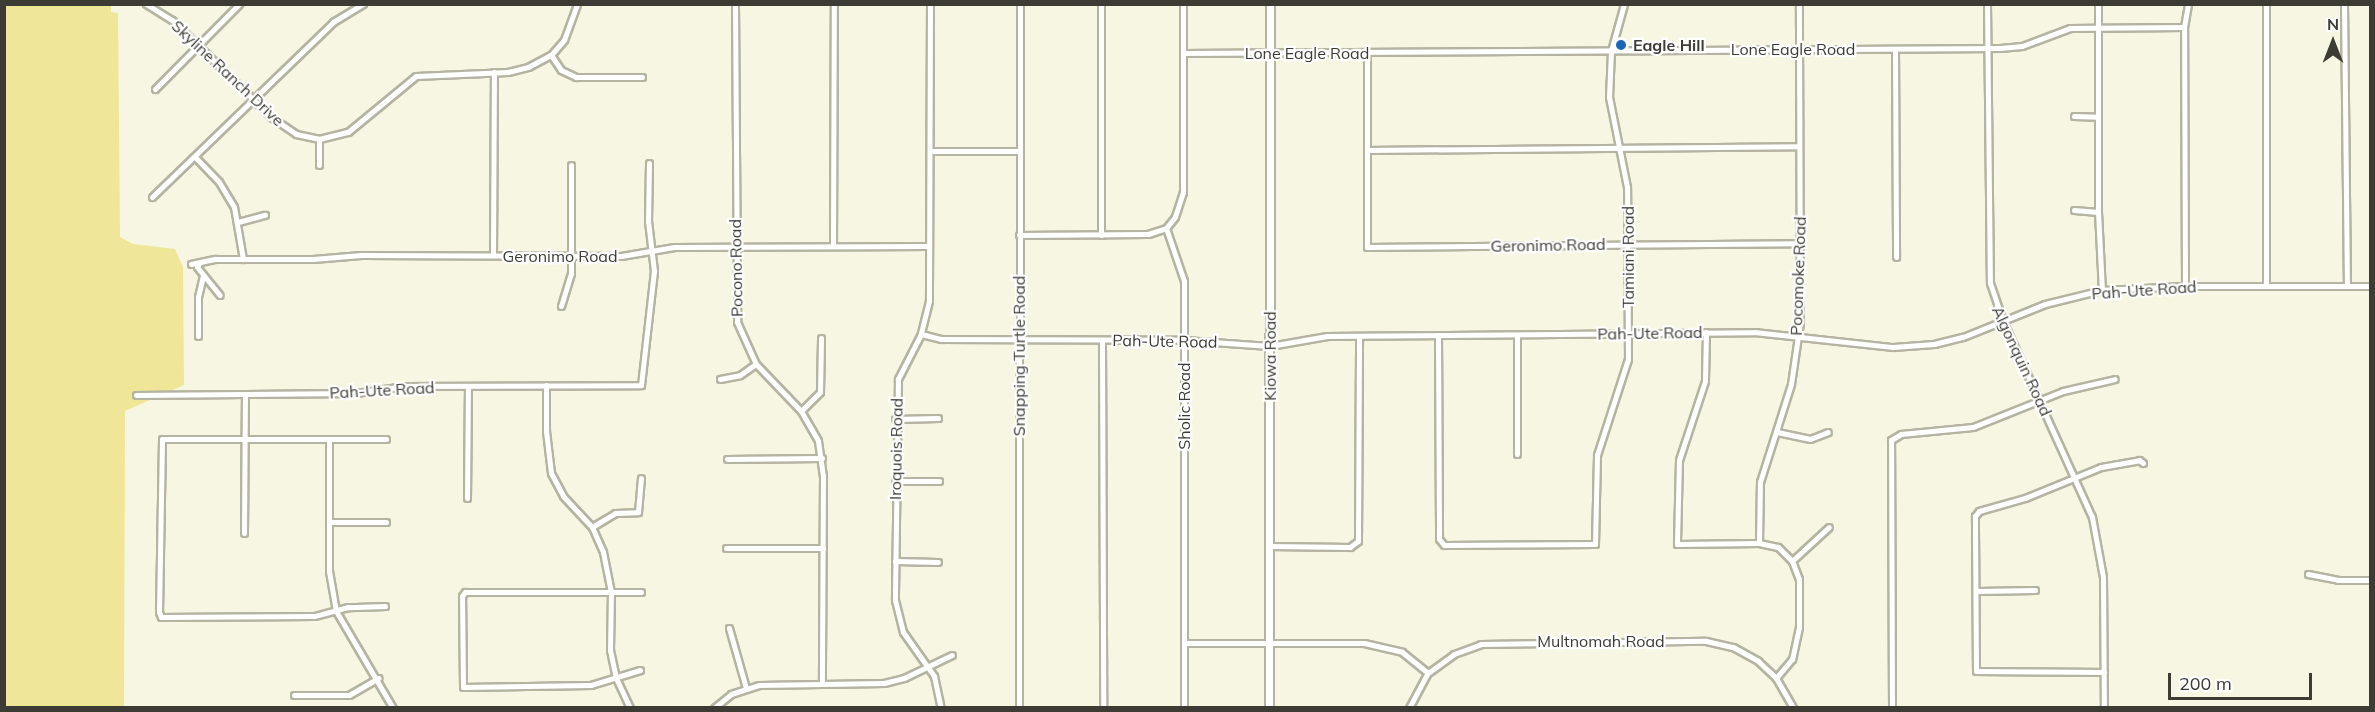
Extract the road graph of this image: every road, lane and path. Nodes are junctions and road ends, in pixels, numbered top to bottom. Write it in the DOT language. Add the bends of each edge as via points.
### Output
graph roads {
  1 [pos="146,4"];
  2 [pos="239,4"];
  3 [pos="363,4"];
  4 [pos="577,4"];
  5 [pos="735,4"];
  6 [pos="834,4"];
  7 [pos="930,4"];
  8 [pos="1020,4"];
  9 [pos="1101,4"];
  10 [pos="1183,4"];
  11 [pos="1270,4"];
  12 [pos="1624,4"];
  13 [pos="1799,4"];
  14 [pos="1987,4"];
  15 [pos="2098,4"];
  16 [pos="2188,4"];
  17 [pos="2266,4"];
  18 [pos="2344,4"];
  19 [pos="2098,27"];
  20 [pos="2184,27"];
  21 [pos="198,45"];
  22 [pos="1895,48"];
  23 [pos="1988,48"];
  24 [pos="1799,49"];
  25 [pos="1611,51"];
  26 [pos="1368,52"];
  27 [pos="1183,53"];
  28 [pos="1270,53"];
  29 [pos="551,55"];
  30 [pos="494,72"];
  31 [pos="642,77"];
  32 [pos="155,89"];
  33 [pos="254,101"];
  34 [pos="2074,116"];
  35 [pos="2098,117"];
  36 [pos="319,139"];
  37 [pos="1799,146"];
  38 [pos="1617,148"];
  39 [pos="1367,150"];
  40 [pos="930,151"];
  41 [pos="1019,151"];
  42 [pos="196,158"];
  43 [pos="649,164"];
  44 [pos="319,165"];
  45 [pos="571,165"];
  46 [pos="152,197"];
  47 [pos="2074,210"];
  48 [pos="2098,212"];
  49 [pos="266,215"];
  50 [pos="238,222"];
  51 [pos="1166,228"];
  52 [pos="1019,235"];
  53 [pos="1101,235"];
  54 [pos="1800,243"];
  55 [pos="1628,244"];
  56 [pos="735,246"];
  57 [pos="833,246"];
  58 [pos="929,246"];
  59 [pos="654,252"];
  60 [pos="493,255"];
  61 [pos="571,256"];
  62 [pos="1896,257"];
  63 [pos="243,259"];
  64 [pos="199,263"];
  65 [pos="191,264"];
  66 [pos="204,276"];
  67 [pos="2185,286"];
  68 [pos="2266,286"];
  69 [pos="2347,286"];
  70 [pos="2370,286"];
  71 [pos="2102,290"];
  72 [pos="220,295"];
  73 [pos="561,306"];
  74 [pos="2003,321"];
  75 [pos="1706,332"];
  76 [pos="1628,333"];
  77 [pos="921,334"];
  78 [pos="1517,334"];
  79 [pos="1438,335"];
  80 [pos="1797,335"];
  81 [pos="198,336"];
  82 [pos="1359,336"];
  83 [pos="821,338"];
  84 [pos="1018,339"];
  85 [pos="1102,340"];
  86 [pos="1184,340"];
  87 [pos="1270,346"];
  88 [pos="756,364"];
  89 [pos="720,379"];
  90 [pos="2115,379"];
  91 [pos="546,385"];
  92 [pos="468,387"];
  93 [pos="245,394"];
  94 [pos="136,395"];
  95 [pos="2040,400"];
  96 [pos="801,411"];
  97 [pos="938,418"];
  98 [pos="895,419"];
  99 [pos="1777,432"];
  100 [pos="1828,432"];
  101 [pos="245,439"];
  102 [pos="329,439"];
  103 [pos="386,439"];
  104 [pos="1518,454"];
  105 [pos="822,458"];
  106 [pos="726,459"];
  107 [pos="2144,463"];
  108 [pos="2076,477"];
  109 [pos="641,478"];
  110 [pos="939,480"];
  111 [pos="895,481"];
  112 [pos="467,498"];
  113 [pos="329,522"];
  114 [pos="386,522"];
  115 [pos="592,527"];
  116 [pos="1829,527"];
  117 [pos="244,533"];
  118 [pos="1759,543"];
  119 [pos="1269,546"];
  120 [pos="726,548"];
  121 [pos="823,548"];
  122 [pos="895,561"];
  123 [pos="1792,561"];
  124 [pos="938,562"];
  125 [pos="2308,574"];
  126 [pos="2370,580"];
  127 [pos="2035,590"];
  128 [pos="1977,591"];
  129 [pos="611,592"];
  130 [pos="642,592"];
  131 [pos="385,606"];
  132 [pos="336,611"];
  133 [pos="729,628"];
  134 [pos="1184,643"];
  135 [pos="1269,644"];
  136 [pos="952,655"];
  137 [pos="929,667"];
  138 [pos="640,670"];
  139 [pos="2104,672"];
  140 [pos="1428,673"];
  141 [pos="378,678"];
  142 [pos="616,678"];
  143 [pos="1776,678"];
  144 [pos="822,684"];
  145 [pos="746,688"];
  146 [pos="294,694"];
  147 [pos="393,708"];
  148 [pos="630,708"];
  149 [pos="714,708"];
  150 [pos="941,708"];
  151 [pos="1019,708"];
  152 [pos="1103,708"];
  153 [pos="1184,708"];
  154 [pos="1269,708"];
  155 [pos="1409,708"];
  156 [pos="1793,708"];
  157 [pos="1892,708"];
  158 [pos="2104,708"];
  1 -- 21 [label="street, Skyline Ranch Drive" via="172,20"];
  2 -- 21 [label="street"];
  3 -- 33 [label="street" via="333,22"];
  4 -- 29 [label="street" via="564,40"];
  5 -- 56 [label="street, Pocono Road"];
  6 -- 57 [label="street"];
  7 -- 40 [label="street, Iroquois Road"];
  8 -- 41 [label="street, Snapping Turtle Road"];
  9 -- 53 [label="street"];
  10 -- 27 [label="street"];
  11 -- 28 [label="street, Kiowa Road"];
  12 -- 25 [label="street, Tamiani Road"];
  13 -- 24 [label="street, Pocomoke Road"];
  14 -- 23 [label="street, Algonquin Road"];
  15 -- 19 [label="street"];
  16 -- 20 [label="street"];
  17 -- 68 [label="street"];
  18 -- 69 [label="street"];
  19 -- 20 [label="street, Lone Eagle Road"];
  19 -- 23 [label="street, Lone Eagle Road" via="2070,28 2022,46"];
  19 -- 35 [label="street"];
  20 -- 67 [label="street"];
  21 -- 32 [label="street"];
  21 -- 33 [label="street, Skyline Ranch Drive"];
  22 -- 23 [label="street, Lone Eagle Road"];
  22 -- 24 [label="street, Lone Eagle Road"];
  22 -- 62 [label="street"];
  23 -- 74 [label="street, Algonquin Road" via="1990,283"];
  24 -- 25 [label="street, Lone Eagle Road"];
  24 -- 37 [label="street, Pocomoke Road"];
  25 -- 26 [label="street, Lone Eagle Road"];
  25 -- 38 [label="street, Tamiani Road" via="1609,98"];
  26 -- 28 [label="street, Lone Eagle Road"];
  26 -- 39 [label="street"];
  27 -- 28 [label="street, Lone Eagle Road"];
  27 -- 51 [label="street" via="1183,192 1175,218"];
  28 -- 87 [label="street, Kiowa Road"];
  29 -- 30 [label="street" via="528,67"];
  29 -- 31 [label="street" via="561,70 576,77"];
  30 -- 36 [label="street" via="416,76 348,132"];
  30 -- 60 [label="street"];
  33 -- 36 [label="street, Skyline Ranch Drive" via="296,134"];
  33 -- 42 [label="street"];
  34 -- 35 [label="street"];
  35 -- 48 [label="street"];
  36 -- 44 [label="street"];
  37 -- 38 [label="street"];
  37 -- 54 [label="street, Pocomoke Road"];
  38 -- 39 [label="street"];
  38 -- 55 [label="street, Tamiani Road" via="1627,187"];
  39 -- 55 [label="street, Geronimo Road" via="1367,247"];
  40 -- 41 [label="street"];
  40 -- 58 [label="street, Iroquois Road"];
  41 -- 52 [label="street, Snapping Turtle Road"];
  42 -- 46 [label="street"];
  42 -- 50 [label="street" via="219,182"];
  43 -- 59 [label="street" via="648,221"];
  45 -- 61 [label="street"];
  47 -- 48 [label="street"];
  48 -- 71 [label="street"];
  49 -- 50 [label="street"];
  50 -- 63 [label="street"];
  51 -- 53 [label="street" via="1148,234"];
  51 -- 86 [label="street, Sholic Road" via="1184,281"];
  52 -- 53 [label="street"];
  52 -- 84 [label="street, Snapping Turtle Road"];
  54 -- 55 [label="street, Geronimo Road"];
  54 -- 80 [label="street, Pocomoke Road"];
  55 -- 76 [label="street, Tamiani Road"];
  56 -- 57 [label="street, Geronimo Road"];
  56 -- 59 [label="street, Geronimo Road" via="674,247"];
  56 -- 88 [label="street, Pocono Road" via="737,322"];
  57 -- 58 [label="street, Geronimo Road"];
  58 -- 77 [label="street, Iroquois Road" via="929,301"];
  59 -- 61 [label="street, Geronimo Road"];
  59 -- 91 [label="street, Pah-Ute Road" via="641,385"];
  60 -- 61 [label="street, Geronimo Road"];
  60 -- 63 [label="street, Geronimo Road"];
  61 -- 73 [label="street" via="570,286"];
  63 -- 64 [label="street, Geronimo Road"];
  64 -- 65 [label="street, Geronimo Road"];
  64 -- 66 [label="street"];
  66 -- 72 [label="street"];
  66 -- 81 [label="street" via="198,297"];
  67 -- 68 [label="street, Pah-Ute Road"];
  67 -- 71 [label="street, Pah-Ute Road"];
  68 -- 69 [label="street, Pah-Ute Road"];
  69 -- 70 [label="street, Pah-Ute Road"];
  71 -- 74 [label="street, Pah-Ute Road" via="2053,301"];
  74 -- 80 [label="street, Pah-Ute Road" via="1934,344 1893,347"];
  74 -- 95 [label="street, Algonquin Road"];
  75 -- 76 [label="street, Pah-Ute Road"];
  75 -- 80 [label="street, Pah-Ute Road"];
  75 -- 118 [label="street" via="1705,381 1679,460 1677,544"];
  76 -- 78 [label="street, Pah-Ute Road"];
  76 -- 79 [label="street, Tamiani Road" via="1628,359 1597,455 1595,544 1444,545 1439,539"];
  77 -- 84 [label="street, Pah-Ute Road" via="941,339"];
  77 -- 98 [label="street, Iroquois Road" via="898,379"];
  78 -- 79 [label="street, Pah-Ute Road"];
  78 -- 104 [label="street"];
  79 -- 82 [label="street, Pah-Ute Road"];
  80 -- 99 [label="street, Pocomoke Road" via="1791,384"];
  82 -- 87 [label="street, Pah-Ute Road" via="1327,336"];
  82 -- 119 [label="street" via="1358,542 1350,547"];
  83 -- 96 [label="street" via="820,392"];
  84 -- 85 [label="street, Pah-Ute Road"];
  84 -- 151 [label="street, Snapping Turtle Road"];
  85 -- 86 [label="street, Pah-Ute Road"];
  85 -- 152 [label="street"];
  86 -- 87 [label="street, Pah-Ute Road"];
  86 -- 134 [label="street, Sholic Road"];
  87 -- 119 [label="street, Kiowa Road"];
  88 -- 89 [label="street" via="741,375"];
  88 -- 96 [label="street, Pocono Road"];
  90 -- 95 [label="street" via="2086,384"];
  91 -- 92 [label="street, Pah-Ute Road"];
  91 -- 115 [label="street" via="551,473 563,496"];
  92 -- 93 [label="street, Pah-Ute Road"];
  92 -- 112 [label="street"];
  93 -- 94 [label="street, Pah-Ute Road"];
  93 -- 101 [label="street"];
  95 -- 108 [label="street, Algonquin Road"];
  95 -- 157 [label="street" via="1973,427 1894,436"];
  96 -- 105 [label="street, Pocono Road" via="818,441"];
  97 -- 98 [label="street"];
  98 -- 111 [label="street, Iroquois Road"];
  99 -- 100 [label="street" via="1810,439"];
  99 -- 118 [label="street, Pocomoke Road" via="1760,482"];
  101 -- 102 [label="street"];
  101 -- 117 [label="street"];
  101 -- 132 [label="street" via="160,441 160,617 314,616"];
  102 -- 103 [label="street"];
  102 -- 113 [label="street"];
  105 -- 106 [label="street"];
  105 -- 121 [label="street, Pocono Road"];
  107 -- 108 [label="street" via="2123,462"];
  108 -- 128 [label="street" via="1979,511 1975,516"];
  108 -- 139 [label="street, Algonquin Road" via="2099,543"];
  109 -- 115 [label="street" via="639,512 615,513"];
  110 -- 111 [label="street"];
  111 -- 122 [label="street, Iroquois Road"];
  113 -- 114 [label="street"];
  113 -- 132 [label="street" via="329,571"];
  115 -- 129 [label="street" via="603,552"];
  116 -- 123 [label="street"];
  118 -- 123 [label="street" via="1778,547"];
  119 -- 135 [label="street, Kiowa Road"];
  120 -- 121 [label="street"];
  121 -- 144 [label="street, Pocono Road"];
  122 -- 124 [label="street"];
  122 -- 137 [label="street, Iroquois Road" via="897,616 903,632"];
  123 -- 143 [label="street" via="1799,579 1799,627 1792,659"];
  125 -- 126 [label="street" via="2338,580"];
  127 -- 128 [label="street"];
  128 -- 139 [label="street" via="1976,671"];
  129 -- 130 [label="street"];
  129 -- 142 [label="street" via="610,650"];
  129 -- 142 [label="street" via="465,592 464,687 591,685"];
  131 -- 132 [label="street"];
  132 -- 141 [label="street"];
  133 -- 145 [label="street"];
  134 -- 135 [label="street"];
  134 -- 153 [label="street, Sholic Road"];
  135 -- 140 [label="street" via="1382,645 1402,652"];
  135 -- 154 [label="street, Kiowa Road"];
  136 -- 137 [label="street"];
  137 -- 144 [label="street" via="884,682"];
  137 -- 150 [label="street, Iroquois Road" via="938,687"];
  138 -- 142 [label="street"];
  139 -- 158 [label="street, Algonquin Road"];
  140 -- 143 [label="street, Multnomah Road" via="1454,654 1481,644 1706,641 1747,653"];
  140 -- 155 [label="street, Multnomah Road"];
  141 -- 146 [label="street" via="349,695"];
  141 -- 147 [label="street"];
  142 -- 148 [label="street"];
  143 -- 156 [label="street, Multnomah Road"];
  144 -- 145 [label="street"];
  145 -- 149 [label="street"];
}
